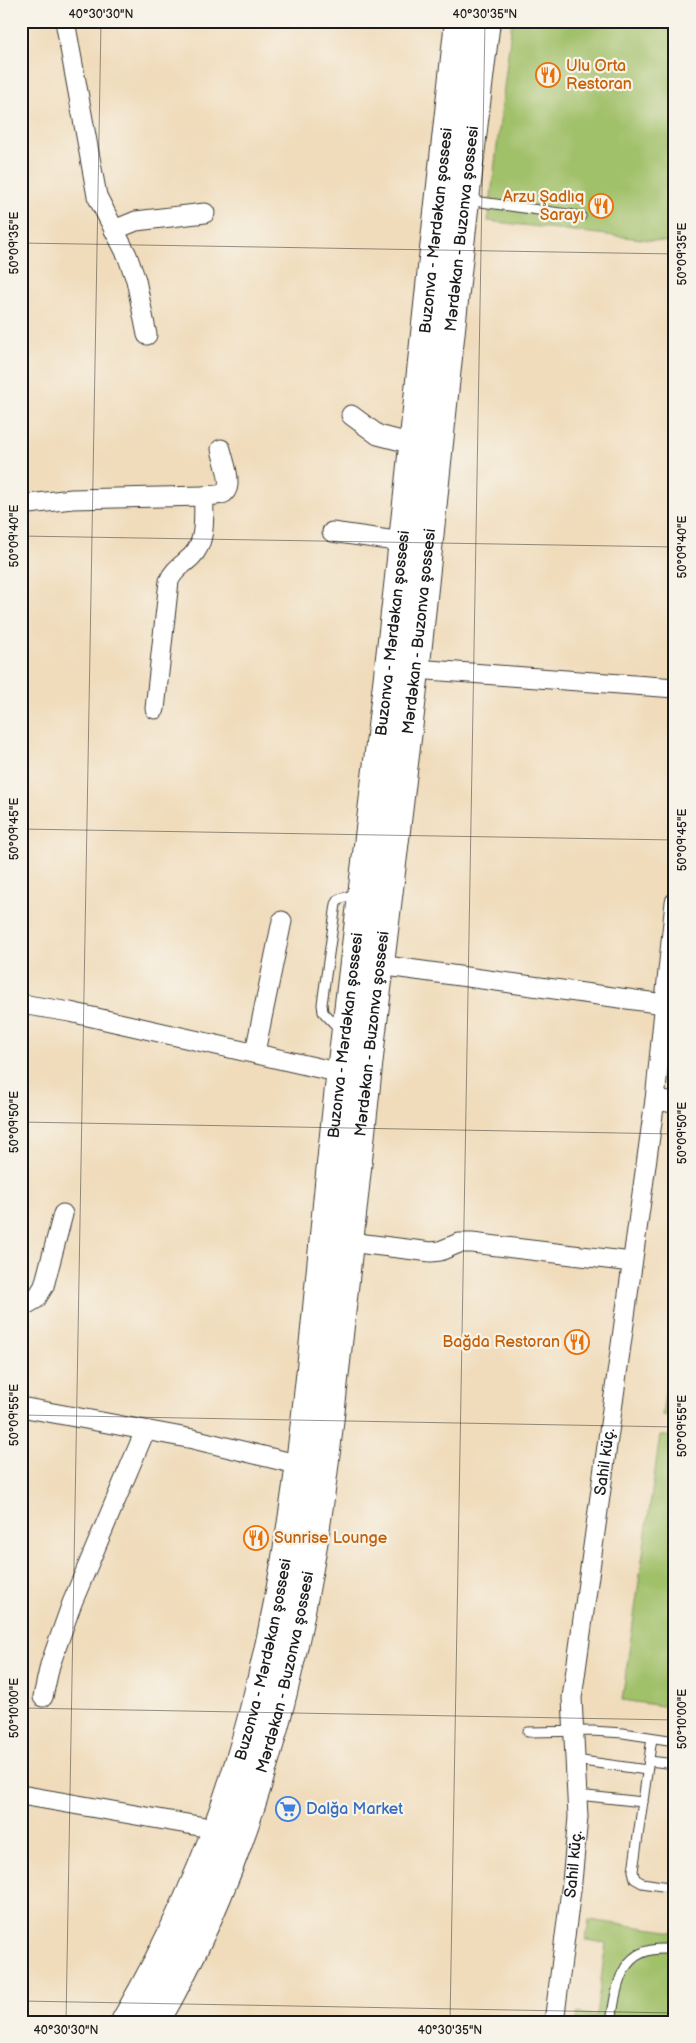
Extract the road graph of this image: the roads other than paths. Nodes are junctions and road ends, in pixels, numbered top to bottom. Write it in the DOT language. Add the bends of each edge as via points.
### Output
graph roads {
  1 [pos="65,21"];
  2 [pos="460,21"];
  3 [pos="486,21"];
  4 [pos="464,200"];
  5 [pos="205,213"];
  6 [pos="580,216"];
  7 [pos="114,230"];
  8 [pos="147,335"];
  9 [pos="351,414"];
  10 [pos="414,444"];
  11 [pos="221,449"];
  12 [pos="204,496"];
  13 [pos="21,505"];
  14 [pos="332,532"];
  15 [pos="403,542"];
  16 [pos="415,669"];
  17 [pos="675,688"];
  18 [pos="155,710"];
  19 [pos="675,902"];
  20 [pos="282,921"];
  21 [pos="379,966"];
  22 [pos="21,1004"];
  23 [pos="664,1004"];
  24 [pos="255,1052"];
  25 [pos="340,1073"];
  26 [pos="655,1100"];
  27 [pos="675,1103"];
  28 [pos="63,1214"];
  29 [pos="349,1242"];
  30 [pos="632,1262"];
  31 [pos="21,1307"];
  32 [pos="21,1316"];
  33 [pos="21,1407"];
  34 [pos="145,1431"];
  35 [pos="300,1465"];
  36 [pos="43,1697"];
  37 [pos="573,1731"];
  38 [pos="528,1732"];
  39 [pos="652,1738"];
  40 [pos="675,1741"];
  41 [pos="575,1760"];
  42 [pos="675,1764"];
  43 [pos="648,1765"];
  44 [pos="578,1794"];
  45 [pos="21,1795"];
  46 [pos="643,1802"];
  47 [pos="216,1829"];
  48 [pos="675,1888"];
  49 [pos="675,1950"];
  50 [pos="125,2022"];
  51 [pos="155,2022"];
  52 [pos="554,2022"];
  53 [pos="611,2022"];
  1 -- 7 [label="street" via="94,186"];
  2 -- 10 [label="main road, Buzonva - Mərdəkan şossesi"];
  3 -- 4 [label="main road, Mərdəkan - Buzonva şossesi"];
  4 -- 6 [label="lane"];
  4 -- 16 [label="main road, Mərdəkan - Buzonva şossesi"];
  5 -- 7 [label="street" via="145,220"];
  7 -- 8 [label="street" via="136,280"];
  9 -- 10 [label="street" via="378,435"];
  10 -- 15 [label="main road, Buzonva - Mərdəkan şossesi"];
  11 -- 12 [label="street" via="228,487 221,494"];
  12 -- 13 [label="street" via="72,499"];
  12 -- 18 [label="street" via="199,549 172,574 169,581"];
  14 -- 15 [label="street"];
  15 -- 25 [label="main road, Buzonva - Mərdəkan şossesi"];
  16 -- 17 [label="street"];
  16 -- 21 [label="main road, Mərdəkan - Buzonva şossesi"];
  19 -- 23 [label="street, Sahil küç."];
  20 -- 24 [label="street"];
  21 -- 23 [label="street"];
  21 -- 29 [label="main road, Mərdəkan - Buzonva şossesi"];
  22 -- 24 [label="street"];
  23 -- 26 [label="street, Sahil küç."];
  24 -- 25 [label="street"];
  25 -- 35 [label="main road, Buzonva - Mərdəkan şossesi"];
  26 -- 27 [label="street"];
  26 -- 30 [label="street, Sahil küç."];
  28 -- 31 [label="street" via="44,1286 36,1299"];
  29 -- 30 [label="street" via="431,1252 459,1243 472,1243"];
  29 -- 51 [label="main road, Mərdəkan - Buzonva şossesi" via="324,1468 294,1648 262,1771 240,1836 206,1924"];
  30 -- 37 [label="street, Sahil küç." via="572,1698"];
  31 -- 32 [label="street"];
  33 -- 34 [label="street"];
  34 -- 35 [label="street"];
  34 -- 36 [label="street" via="72,1603 50,1665"];
  35 -- 47 [label="main road, Buzonva - Mərdəkan şossesi" via="270,1641 234,1781"];
  37 -- 38 [label="lane"];
  37 -- 39 [label="lane"];
  37 -- 41 [label="street, Sahil küç."];
  39 -- 40 [label="lane"];
  39 -- 43 [label="lane"];
  41 -- 43 [label="lane"];
  41 -- 44 [label="street, Sahil küç."];
  42 -- 43 [label="lane"];
  43 -- 46 [label="lane"];
  44 -- 46 [label="lane"];
  44 -- 52 [label="street, Sahil küç." via="575,1853"];
  45 -- 47 [label="street"];
  46 -- 48 [label="lane" via="633,1871 635,1879 642,1884"];
  47 -- 50 [label="main road, Buzonva - Mərdəkan şossesi" via="184,1910 156,1969"];
  49 -- 53 [label="lane" via="655,1948 627,1963 616,1986"];
}
